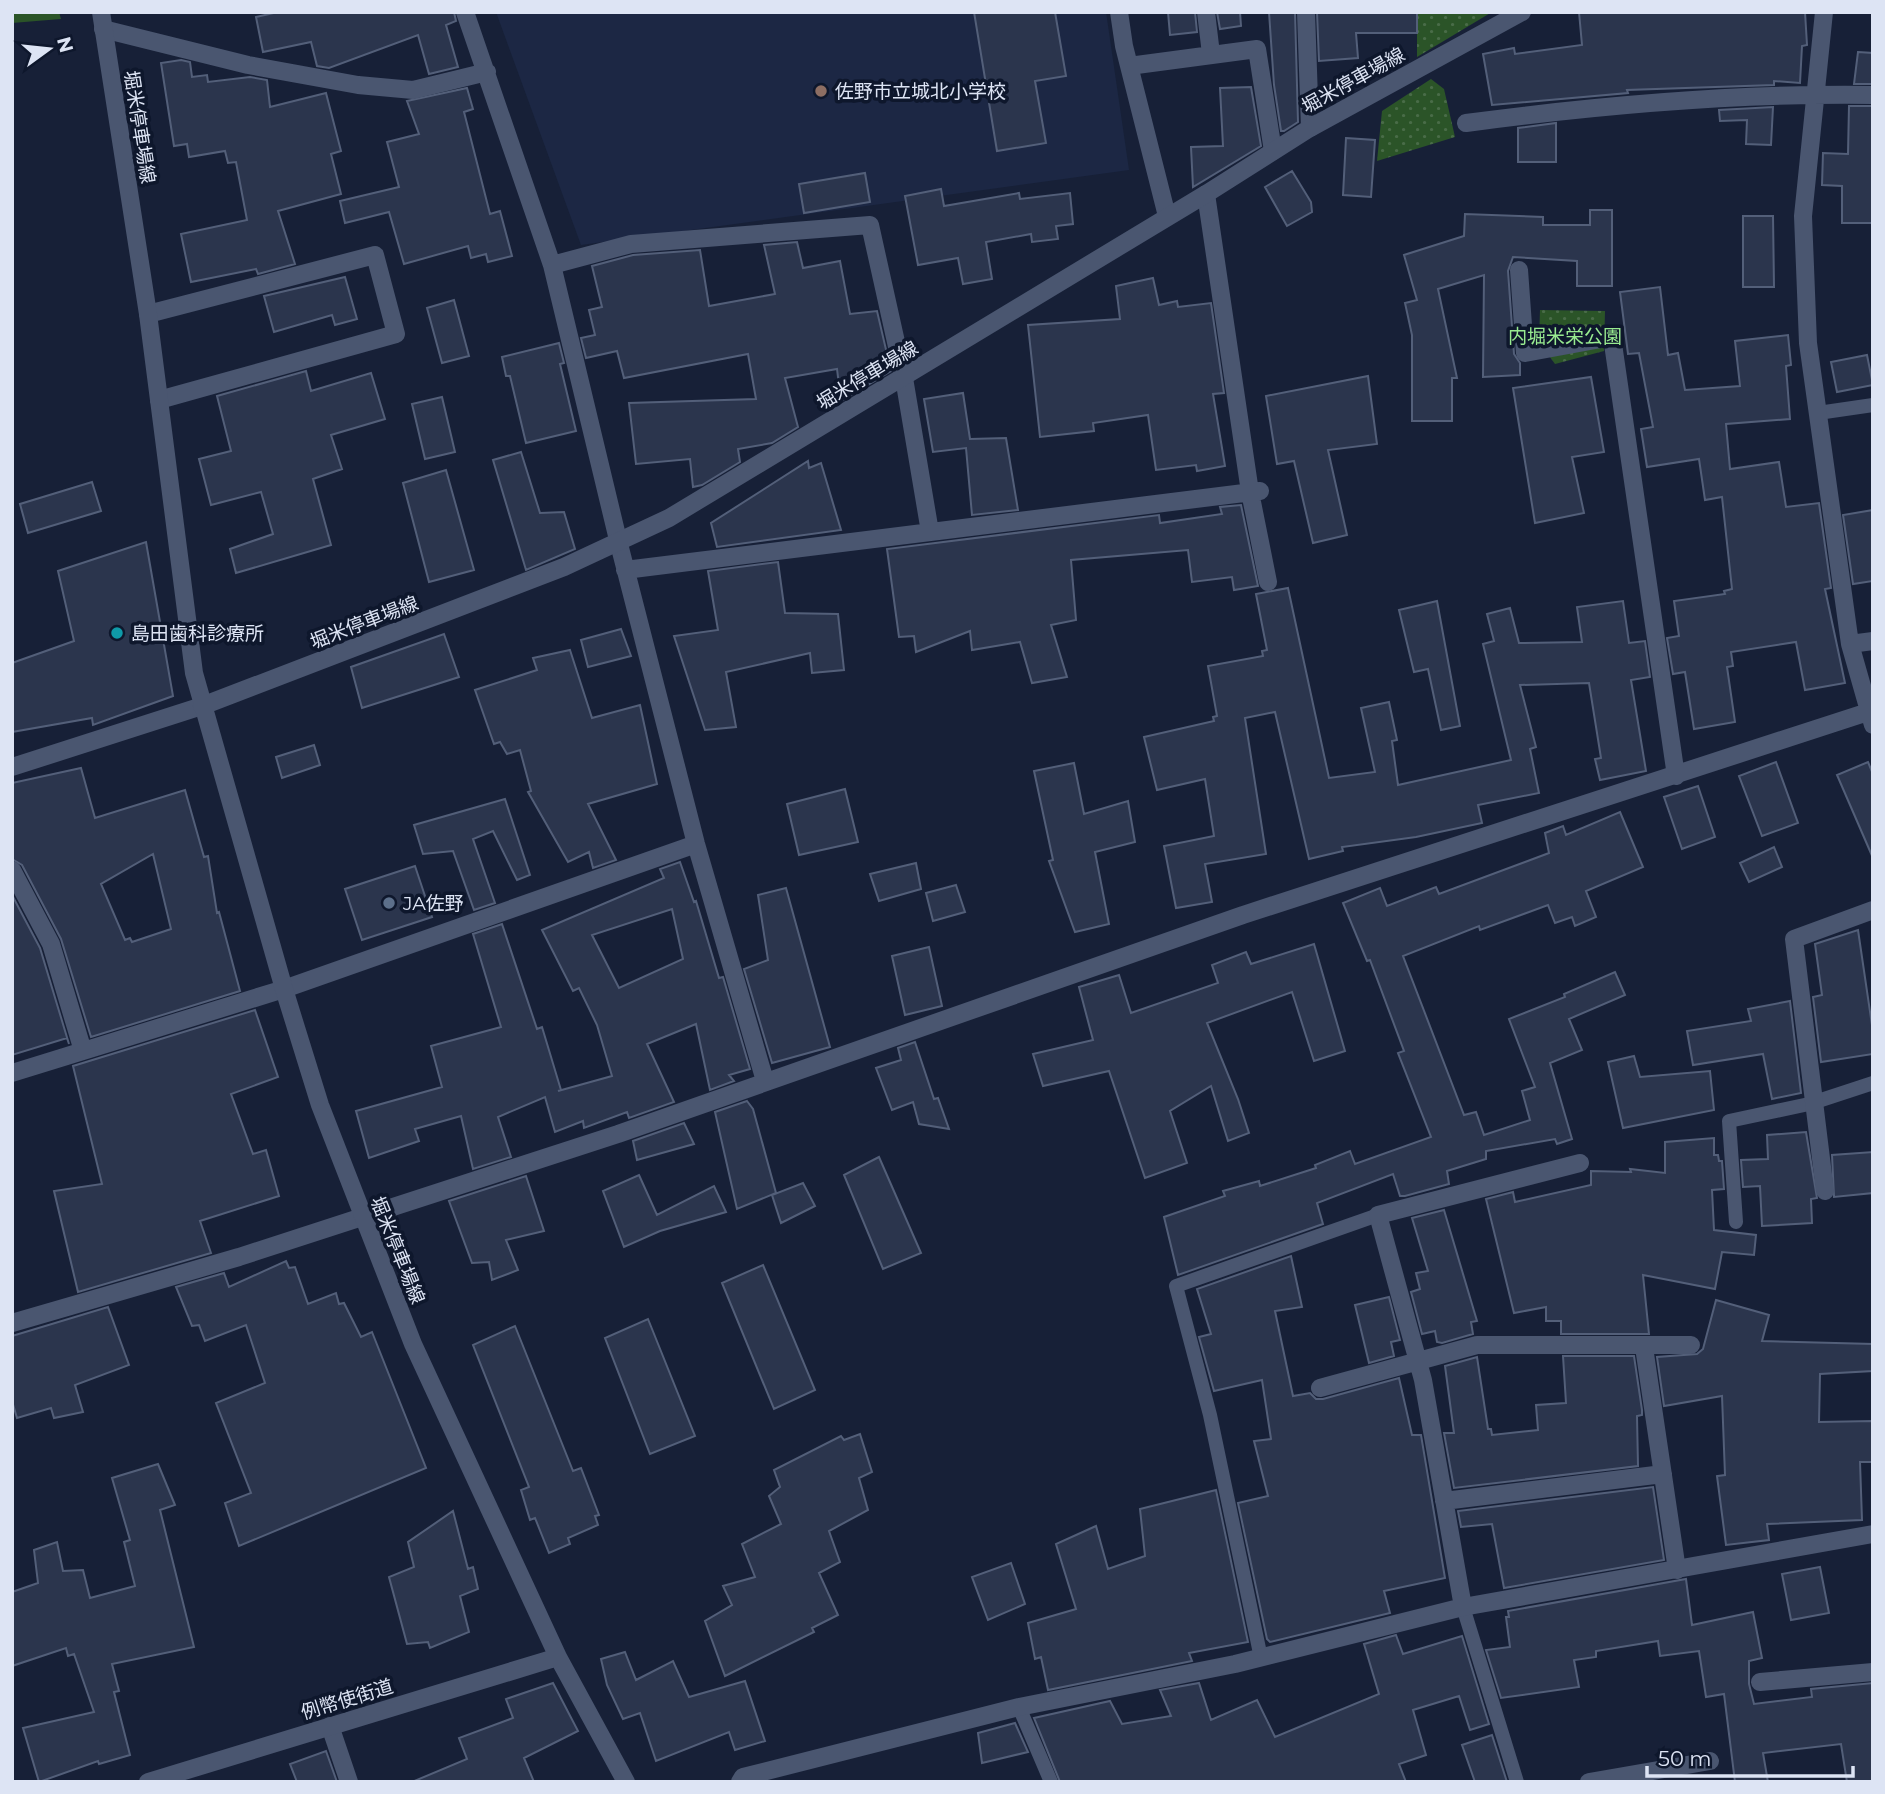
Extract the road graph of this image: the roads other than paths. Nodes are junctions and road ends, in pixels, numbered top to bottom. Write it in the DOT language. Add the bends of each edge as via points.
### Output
graph roads {
  1 [pos="465,12"];
  2 [pos="1119,12"];
  3 [pos="1206,12"];
  4 [pos="1306,12"];
  5 [pos="1522,12"];
  6 [pos="1825,12"];
  7 [pos="102,20"];
  8 [pos="1210,54"];
  9 [pos="1129,66"];
  10 [pos="487,72"];
  11 [pos="1814,94"];
  12 [pos="1873,95"];
  13 [pos="1466,123"];
  14 [pos="1310,128"];
  15 [pos="1273,152"];
  16 [pos="1206,194"];
  17 [pos="1167,216"];
  18 [pos="552,265"];
  19 [pos="1520,270"];
  20 [pos="148,314"];
  21 [pos="904,378"];
  22 [pos="159,400"];
  23 [pos="1873,405"];
  24 [pos="1818,413"];
  25 [pos="1255,491"];
  26 [pos="930,532"];
  27 [pos="619,544"];
  28 [pos="625,570"];
  29 [pos="1268,582"];
  30 [pos="1873,641"];
  31 [pos="1850,644"];
  32 [pos="202,706"];
  33 [pos="1870,719"];
  34 [pos="12,767"];
  35 [pos="1676,776"];
  36 [pos="696,844"];
  37 [pos="12,870"];
  38 [pos="1873,910"];
  39 [pos="284,989"];
  40 [pos="83,1051"];
  41 [pos="12,1073"];
  42 [pos="765,1082"];
  43 [pos="1873,1083"];
  44 [pos="1815,1102"];
  45 [pos="1580,1163"];
  46 [pos="1825,1191"];
  47 [pos="1378,1215"];
  48 [pos="361,1216"];
  49 [pos="1736,1222"];
  50 [pos="12,1323"];
  51 [pos="1691,1345"];
  52 [pos="1644,1347"];
  53 [pos="1417,1361"];
  54 [pos="1320,1388"];
  55 [pos="1663,1474"];
  56 [pos="1444,1502"];
  57 [pos="1873,1534"];
  58 [pos="1677,1570"];
  59 [pos="1463,1607"];
  60 [pos="558,1657"];
  61 [pos="1261,1658"];
  62 [pos="1873,1672"];
  63 [pos="1760,1682"];
  64 [pos="1019,1707"];
  65 [pos="330,1726"];
  66 [pos="1710,1761"];
  67 [pos="148,1782"];
  68 [pos="349,1782"];
  69 [pos="626,1782"];
  70 [pos="740,1782"];
  71 [pos="1051,1782"];
  72 [pos="1517,1782"];
  73 [pos="1589,1782"];
  1 -- 10 [label="street"];
  2 -- 9 [label="street"];
  3 -- 8 [label="street"];
  4 -- 14 [label="street"];
  5 -- 14 [label="street, 堀米停車場線"];
  6 -- 11 [label="street"];
  7 -- 10 [label="street" via="248,65 358,85 413,90"];
  7 -- 20 [label="street, 堀米停車場線"];
  8 -- 9 [label="street"];
  8 -- 15 [label="street" via="1257,49"];
  9 -- 17 [label="street"];
  10 -- 18 [label="street"];
  11 -- 12 [label="street"];
  11 -- 13 [label="street" via="1594,106"];
  11 -- 24 [label="street" via="1803,216 1808,343"];
  14 -- 15 [label="street, 堀米停車場線"];
  15 -- 16 [label="street, 堀米停車場線"];
  16 -- 17 [label="street, 堀米停車場線"];
  16 -- 25 [label="street"];
  17 -- 21 [label="street, 堀米停車場線"];
  18 -- 21 [label="street" via="631,244 870,225"];
  18 -- 27 [label="street"];
  19 -- 35 [label="street" via="1525,353 1612,337"];
  20 -- 22 [label="street, 堀米停車場線"];
  20 -- 22 [label="street" via="375,255 396,334"];
  21 -- 26 [label="street"];
  21 -- 27 [label="street, 堀米停車場線"];
  22 -- 32 [label="street, 堀米停車場線" via="188,636"];
  23 -- 24 [label="lane"];
  24 -- 31 [label="street"];
  25 -- 26 [label="street"];
  25 -- 29 [label="street"];
  26 -- 28 [label="street"];
  27 -- 28 [label="street"];
  27 -- 32 [label="street, 堀米停車場線"];
  28 -- 36 [label="street"];
  30 -- 31 [label="street"];
  31 -- 33 [label="street"];
  32 -- 34 [label="street"];
  32 -- 39 [label="street, 堀米停車場線"];
  33 -- 35 [label="street"];
  35 -- 42 [label="street" via="1242,915"];
  36 -- 39 [label="street"];
  36 -- 42 [label="street"];
  37 -- 40 [label="street" via="51,944"];
  38 -- 44 [label="street" via="1794,939"];
  39 -- 40 [label="street"];
  39 -- 48 [label="street, 堀米停車場線"];
  40 -- 41 [label="street"];
  42 -- 48 [label="street"];
  43 -- 44 [label="lane"];
  44 -- 46 [label="street"];
  44 -- 49 [label="lane" via="1730,1121"];
  45 -- 47 [label="street"];
  47 -- 53 [label="street"];
  47 -- 61 [label="lane" via="1176,1286 1210,1415"];
  48 -- 50 [label="street"];
  48 -- 60 [label="street, 堀米停車場線" via="413,1345"];
  51 -- 52 [label="street"];
  52 -- 53 [label="street" via="1477,1345"];
  52 -- 55 [label="street"];
  53 -- 54 [label="street"];
  53 -- 56 [label="street"];
  55 -- 56 [label="street"];
  55 -- 58 [label="street"];
  56 -- 59 [label="street"];
  57 -- 58 [label="street"];
  58 -- 59 [label="street"];
  59 -- 61 [label="street"];
  59 -- 72 [label="lane"];
  60 -- 65 [label="street, 例幣使街道"];
  60 -- 69 [label="street, 堀米停車場線"];
  61 -- 64 [label="street"];
  62 -- 63 [label="street"];
  64 -- 70 [label="street" via="743,1777"];
  64 -- 71 [label="lane"];
  65 -- 67 [label="street, 例幣使街道"];
  65 -- 68 [label="street"];
  66 -- 73 [label="street"];
}
